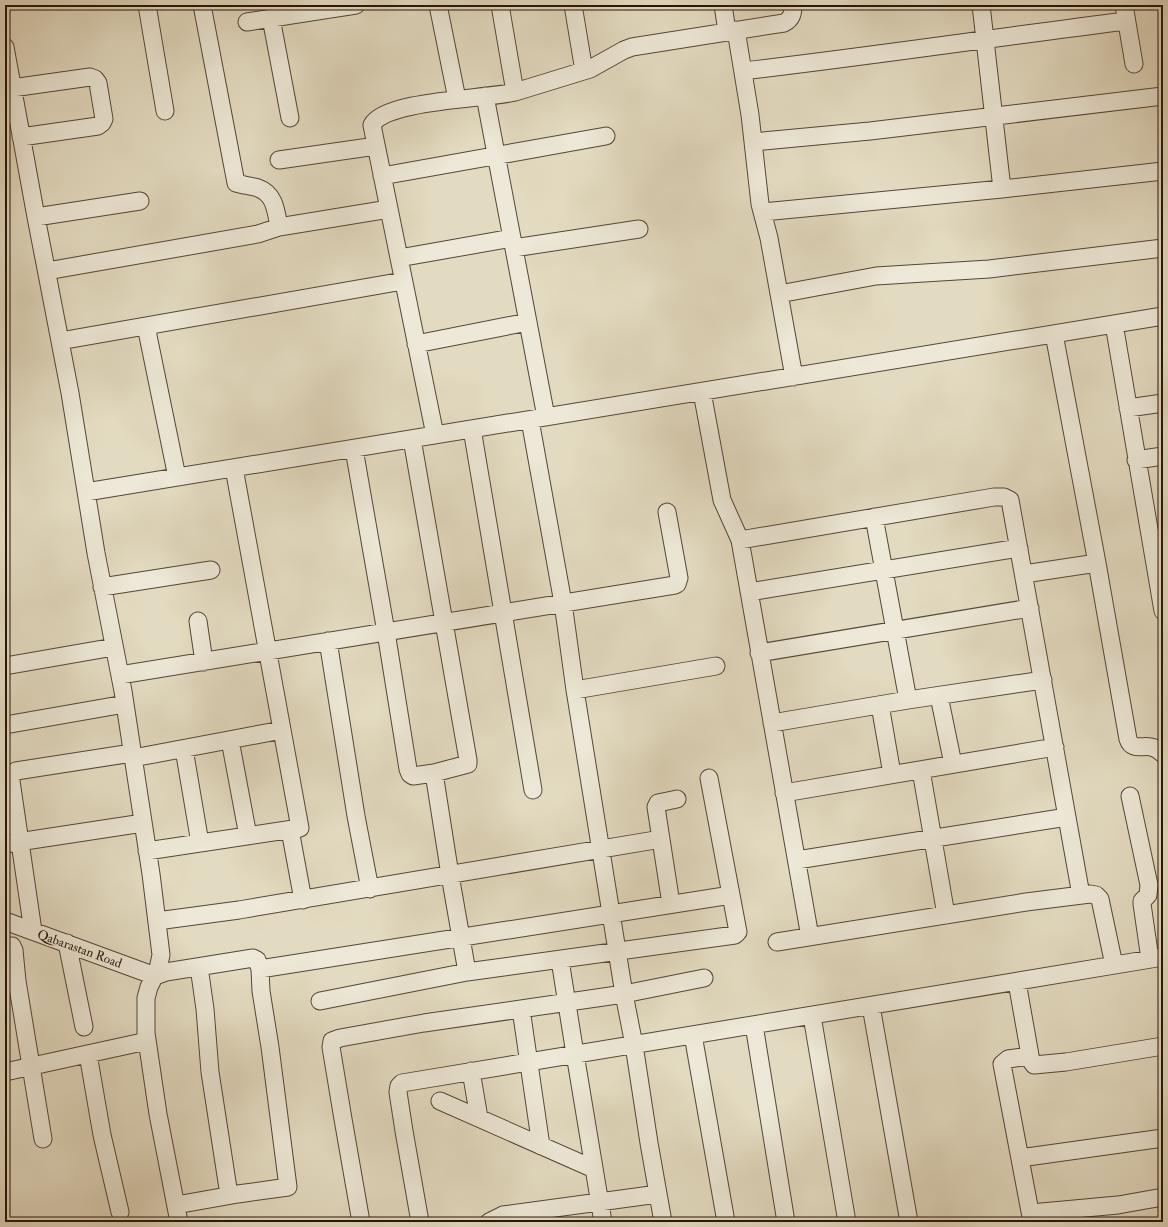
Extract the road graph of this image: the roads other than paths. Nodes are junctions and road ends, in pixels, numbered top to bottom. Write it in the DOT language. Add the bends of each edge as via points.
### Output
graph roads {
  1 [pos="147,5"];
  2 [pos="202,5"];
  3 [pos="356,5"];
  4 [pos="438,5"];
  5 [pos="500,5"];
  6 [pos="573,5"];
  7 [pos="723,5"];
  8 [pos="793,5"];
  9 [pos="981,5"];
  10 [pos="1125,13"];
  11 [pos="271,18"];
  12 [pos="247,22"];
  13 [pos="732,30"];
  14 [pos="985,39"];
  15 [pos="5,47"];
  16 [pos="1134,64"];
  17 [pos="584,71"];
  18 [pos="743,71"];
  19 [pos="12,88"];
  20 [pos="515,92"];
  21 [pos="485,96"];
  22 [pos="1163,96"];
  23 [pos="458,99"];
  24 [pos="165,111"];
  25 [pos="993,116"];
  26 [pos="290,118"];
  27 [pos="606,136"];
  28 [pos="20,137"];
  29 [pos="753,142"];
  30 [pos="376,146"];
  31 [pos="497,156"];
  32 [pos="279,160"];
  33 [pos="1163,171"];
  34 [pos="382,176"];
  35 [pos="1002,189"];
  36 [pos="140,201"];
  37 [pos="389,209"];
  38 [pos="762,212"];
  39 [pos="36,217"];
  40 [pos="280,227"];
  41 [pos="639,229"];
  42 [pos="513,243"];
  43 [pos="1163,248"];
  44 [pos="399,258"];
  45 [pos="47,271"];
  46 [pos="404,281"];
  47 [pos="779,294"];
  48 [pos="1163,316"];
  49 [pos="528,322"];
  50 [pos="1114,324"];
  51 [pos="146,326"];
  52 [pos="1054,334"];
  53 [pos="60,341"];
  54 [pos="416,344"];
  55 [pos="794,377"];
  56 [pos="702,392"];
  57 [pos="1163,404"];
  58 [pos="1128,408"];
  59 [pos="538,418"];
  60 [pos="472,429"];
  61 [pos="435,435"];
  62 [pos="412,439"];
  63 [pos="354,448"];
  64 [pos="1163,456"];
  65 [pos="1136,460"];
  66 [pos="234,468"];
  67 [pos="177,477"];
  68 [pos="86,492"];
  69 [pos="667,512"];
  70 [pos="874,517"];
  71 [pos="740,540"];
  72 [pos="1020,548"];
  73 [pos="1097,563"];
  74 [pos="211,570"];
  75 [pos="884,570"];
  76 [pos="1024,574"];
  77 [pos="102,587"];
  78 [pos="749,592"];
  79 [pos="563,603"];
  80 [pos="1030,608"];
  81 [pos="1163,611"];
  82 [pos="504,613"];
  83 [pos="198,621"];
  84 [pos="445,622"];
  85 [pos="895,631"];
  86 [pos="386,632"];
  87 [pos="328,641"];
  88 [pos="114,647"];
  89 [pos="268,651"];
  90 [pos="759,653"];
  91 [pos="204,662"];
  92 [pos="5,666"];
  93 [pos="716,666"];
  94 [pos="120,675"];
  95 [pos="1043,680"];
  96 [pos="575,690"];
  97 [pos="940,696"];
  98 [pos="908,700"];
  99 [pos="125,704"];
  100 [pos="880,705"];
  101 [pos="772,723"];
  102 [pos="5,725"];
  103 [pos="282,730"];
  104 [pos="230,740"];
  105 [pos="1055,747"];
  106 [pos="184,749"];
  107 [pos="1163,754"];
  108 [pos="132,756"];
  109 [pos="953,764"];
  110 [pos="921,770"];
  111 [pos="434,773"];
  112 [pos="892,774"];
  113 [pos="709,778"];
  114 [pos="533,790"];
  115 [pos="784,792"];
  116 [pos="1130,796"];
  117 [pos="677,799"];
  118 [pos="1067,817"];
  119 [pos="143,823"];
  120 [pos="290,830"];
  121 [pos="248,836"];
  122 [pos="933,838"];
  123 [pos="661,840"];
  124 [pos="12,843"];
  125 [pos="200,843"];
  126 [pos="602,849"];
  127 [pos="147,850"];
  128 [pos="797,860"];
  129 [pos="450,875"];
  130 [pos="370,889"];
  131 [pos="731,895"];
  132 [pos="1081,895"];
  133 [pos="303,900"];
  134 [pos="671,904"];
  135 [pos="612,913"];
  136 [pos="946,915"];
  137 [pos="5,921"];
  138 [pos="157,922"];
  139 [pos="33,931"];
  140 [pos="461,937"];
  141 [pos="810,937"];
  142 [pos="777,942"];
  143 [pos="67,943"];
  144 [pos="5,946"];
  145 [pos="618,952"];
  146 [pos="1156,958"];
  147 [pos="560,960"];
  148 [pos="1114,965"];
  149 [pos="199,966"];
  150 [pos="260,969"];
  151 [pos="467,972"];
  152 [pos="155,976"];
  153 [pos="704,978"];
  154 [pos="1017,982"];
  155 [pos="624,994"];
  156 [pos="320,1001"];
  157 [pos="566,1002"];
  158 [pos="871,1006"];
  159 [pos="521,1009"];
  160 [pos="812,1016"];
  161 [pos="754,1025"];
  162 [pos="84,1027"];
  163 [pos="693,1035"];
  164 [pos="148,1041"];
  165 [pos="634,1045"];
  166 [pos="1163,1046"];
  167 [pos="88,1054"];
  168 [pos="575,1054"];
  169 [pos="1030,1056"];
  170 [pos="529,1062"];
  171 [pos="31,1066"];
  172 [pos="470,1071"];
  173 [pos="5,1072"];
  174 [pos="440,1101"];
  175 [pos="479,1118"];
  176 [pos="1163,1138"];
  177 [pos="43,1139"];
  178 [pos="541,1146"];
  179 [pos="1020,1158"];
  180 [pos="594,1169"];
  181 [pos="658,1194"];
  182 [pos="229,1195"];
  183 [pos="1163,1197"];
  184 [pos="600,1201"];
  185 [pos="176,1205"];
  186 [pos="120,1212"];
  187 [pos="1032,1218"];
  188 [pos="179,1222"];
  189 [pos="361,1222"];
  190 [pos="420,1222"];
  191 [pos="489,1222"];
  192 [pos="603,1222"];
  193 [pos="664,1222"];
  194 [pos="727,1222"];
  195 [pos="786,1222"];
  196 [pos="847,1222"];
  197 [pos="909,1222"];
  1 -- 24 [label="street"];
  2 -- 40 [label="street" via="236,183 268,192 275,205"];
  3 -- 11 [label="street"];
  4 -- 23 [label="street"];
  5 -- 20 [label="street"];
  6 -- 17 [label="street"];
  7 -- 13 [label="street"];
  8 -- 13 [label="street" via="792,16 784,23"];
  9 -- 14 [label="street"];
  10 -- 14 [label="street"];
  10 -- 16 [label="street"];
  11 -- 12 [label="street"];
  11 -- 26 [label="street"];
  13 -- 17 [label="street" via="632,47"];
  13 -- 18 [label="street"];
  14 -- 18 [label="street" via="857,58"];
  14 -- 25 [label="street"];
  15 -- 19 [label="street"];
  17 -- 20 [label="street"];
  18 -- 29 [label="street"];
  19 -- 28 [label="street"];
  19 -- 28 [label="street" via="90,77 96,79 104,119 98,126"];
  20 -- 21 [label="street"];
  21 -- 23 [label="street"];
  21 -- 31 [label="street"];
  22 -- 25 [label="street"];
  23 -- 30 [label="street" via="407,107 378,117 372,125"];
  25 -- 29 [label="street"];
  25 -- 35 [label="street"];
  27 -- 31 [label="street"];
  28 -- 39 [label="street"];
  29 -- 38 [label="street"];
  30 -- 32 [label="street"];
  30 -- 34 [label="street"];
  31 -- 34 [label="street"];
  31 -- 42 [label="street"];
  33 -- 35 [label="street"];
  34 -- 37 [label="street"];
  35 -- 38 [label="street"];
  36 -- 39 [label="street"];
  37 -- 40 [label="street"];
  37 -- 44 [label="street"];
  38 -- 47 [label="street"];
  39 -- 45 [label="street"];
  40 -- 45 [label="street" via="258,234"];
  41 -- 42 [label="street"];
  42 -- 44 [label="street"];
  42 -- 49 [label="street"];
  43 -- 47 [label="street" via="989,268 876,276"];
  44 -- 46 [label="street"];
  45 -- 53 [label="street"];
  46 -- 51 [label="street"];
  46 -- 54 [label="street"];
  47 -- 55 [label="street"];
  48 -- 50 [label="street"];
  49 -- 54 [label="street"];
  49 -- 59 [label="street"];
  50 -- 52 [label="street"];
  50 -- 58 [label="street"];
  51 -- 53 [label="street"];
  51 -- 67 [label="street"];
  52 -- 55 [label="street"];
  52 -- 73 [label="street"];
  53 -- 68 [label="street"];
  54 -- 61 [label="street"];
  55 -- 56 [label="street"];
  56 -- 59 [label="street"];
  56 -- 71 [label="street" via="722,500"];
  57 -- 58 [label="street"];
  58 -- 65 [label="street"];
  59 -- 60 [label="street"];
  59 -- 79 [label="street"];
  60 -- 61 [label="street"];
  60 -- 82 [label="street"];
  61 -- 62 [label="street"];
  62 -- 63 [label="street"];
  62 -- 84 [label="street"];
  63 -- 66 [label="street"];
  63 -- 86 [label="street"];
  64 -- 65 [label="street"];
  65 -- 81 [label="street"];
  66 -- 67 [label="street"];
  66 -- 89 [label="street"];
  67 -- 68 [label="street"];
  68 -- 77 [label="street"];
  69 -- 79 [label="street" via="680,578 678,584"];
  70 -- 71 [label="street"];
  70 -- 72 [label="street" via="1004,496 1011,502"];
  70 -- 75 [label="street"];
  71 -- 78 [label="street"];
  72 -- 75 [label="street"];
  72 -- 76 [label="street"];
  73 -- 76 [label="street"];
  73 -- 107 [label="street" via="1130,744 1152,747"];
  74 -- 77 [label="street"];
  75 -- 78 [label="street"];
  75 -- 85 [label="street"];
  76 -- 80 [label="street"];
  77 -- 88 [label="street"];
  78 -- 90 [label="street"];
  79 -- 82 [label="street"];
  79 -- 96 [label="street"];
  80 -- 85 [label="street"];
  80 -- 95 [label="street"];
  82 -- 84 [label="street"];
  82 -- 114 [label="street"];
  83 -- 91 [label="street"];
  84 -- 86 [label="street"];
  84 -- 111 [label="street" via="468,764"];
  85 -- 90 [label="street"];
  85 -- 98 [label="street"];
  86 -- 87 [label="street"];
  86 -- 111 [label="street" via="408,769 413,776"];
  87 -- 89 [label="street"];
  87 -- 130 [label="street"];
  88 -- 92 [label="street"];
  88 -- 94 [label="street"];
  89 -- 91 [label="street"];
  89 -- 103 [label="street"];
  90 -- 101 [label="street"];
  91 -- 94 [label="street"];
  93 -- 96 [label="street"];
  94 -- 99 [label="street"];
  95 -- 97 [label="street"];
  95 -- 105 [label="street"];
  96 -- 126 [label="street"];
  97 -- 98 [label="street"];
  97 -- 109 [label="street"];
  98 -- 100 [label="street"];
  99 -- 102 [label="street"];
  99 -- 108 [label="street"];
  100 -- 101 [label="street"];
  100 -- 112 [label="street"];
  101 -- 115 [label="street"];
  103 -- 104 [label="street"];
  103 -- 120 [label="street" via="300,828"];
  104 -- 106 [label="street"];
  104 -- 121 [label="street"];
  105 -- 109 [label="street"];
  105 -- 118 [label="street"];
  106 -- 108 [label="street"];
  106 -- 125 [label="street"];
  108 -- 119 [label="street"];
  108 -- 124 [label="street" via="14,772 11,781"];
  109 -- 110 [label="street"];
  110 -- 112 [label="street"];
  110 -- 122 [label="street"];
  111 -- 129 [label="street"];
  112 -- 115 [label="street"];
  113 -- 131 [label="street"];
  115 -- 128 [label="street"];
  116 -- 146 [label="street" via="1149,885 1148,895 1142,904"];
  117 -- 123 [label="street" via="656,804"];
  118 -- 122 [label="street"];
  118 -- 132 [label="street"];
  119 -- 124 [label="street"];
  119 -- 127 [label="street"];
  120 -- 121 [label="street"];
  120 -- 133 [label="street"];
  121 -- 125 [label="street"];
  122 -- 128 [label="street"];
  122 -- 136 [label="street"];
  123 -- 126 [label="street"];
  123 -- 134 [label="street"];
  124 -- 139 [label="street"];
  125 -- 127 [label="street"];
  126 -- 129 [label="street"];
  126 -- 135 [label="street"];
  127 -- 138 [label="street"];
  128 -- 141 [label="street"];
  129 -- 130 [label="street"];
  129 -- 140 [label="street"];
  130 -- 133 [label="street"];
  131 -- 134 [label="street"];
  131 -- 145 [label="street" via="738,932 735,935"];
  132 -- 136 [label="street"];
  132 -- 148 [label="street" via="1096,895 1100,899"];
  133 -- 138 [label="street"];
  134 -- 135 [label="street"];
  135 -- 140 [label="street"];
  135 -- 145 [label="street"];
  136 -- 141 [label="street"];
  137 -- 139 [label="street, Qabarastan Road"];
  138 -- 152 [label="street" via="160,962"];
  139 -- 143 [label="street, Qabarastan Road"];
  140 -- 150 [label="street"];
  140 -- 151 [label="street"];
  141 -- 142 [label="street"];
  143 -- 152 [label="street, Qabarastan Road"];
  143 -- 162 [label="street"];
  144 -- 171 [label="street" via="12,946 14,950"];
  145 -- 147 [label="street"];
  145 -- 155 [label="street"];
  146 -- 148 [label="street"];
  147 -- 151 [label="street"];
  147 -- 157 [label="street"];
  148 -- 154 [label="street"];
  149 -- 150 [label="street" via="252,958 257,960"];
  149 -- 152 [label="street"];
  149 -- 182 [label="street" via="210,1072"];
  150 -- 182 [label="street" via="288,1187"];
  151 -- 156 [label="street"];
  152 -- 164 [label="street" via="148,987 146,998"];
  153 -- 155 [label="street"];
  154 -- 158 [label="street"];
  154 -- 169 [label="street"];
  155 -- 157 [label="street"];
  155 -- 165 [label="street"];
  157 -- 159 [label="street"];
  157 -- 168 [label="street"];
  158 -- 160 [label="street"];
  158 -- 197 [label="street"];
  159 -- 170 [label="street"];
  159 -- 189 [label="street" via="424,1023 332,1041 342,1119"];
  160 -- 161 [label="street"];
  160 -- 196 [label="street"];
  161 -- 163 [label="street"];
  161 -- 195 [label="street"];
  163 -- 165 [label="street"];
  163 -- 194 [label="street"];
  164 -- 167 [label="street"];
  164 -- 185 [label="street" via="158,1114"];
  165 -- 168 [label="street"];
  165 -- 181 [label="street"];
  166 -- 169 [label="street" via="1039,1065 1032,1063"];
  167 -- 171 [label="street"];
  167 -- 186 [label="street" via="102,1135"];
  168 -- 170 [label="street"];
  168 -- 180 [label="street"];
  169 -- 179 [label="street" via="1008,1059 1002,1064"];
  170 -- 172 [label="street"];
  170 -- 178 [label="street"];
  171 -- 173 [label="street"];
  171 -- 177 [label="street"];
  172 -- 175 [label="street"];
  172 -- 190 [label="street" via="408,1081 399,1086"];
  174 -- 175 [label="street"];
  175 -- 178 [label="street"];
  176 -- 179 [label="street"];
  178 -- 180 [label="street"];
  179 -- 187 [label="street"];
  180 -- 184 [label="street"];
  181 -- 184 [label="street"];
  181 -- 193 [label="street"];
  182 -- 185 [label="street"];
  183 -- 187 [label="street"];
  184 -- 191 [label="street" via="503,1215"];
  184 -- 192 [label="street"];
  185 -- 188 [label="street"];
}
